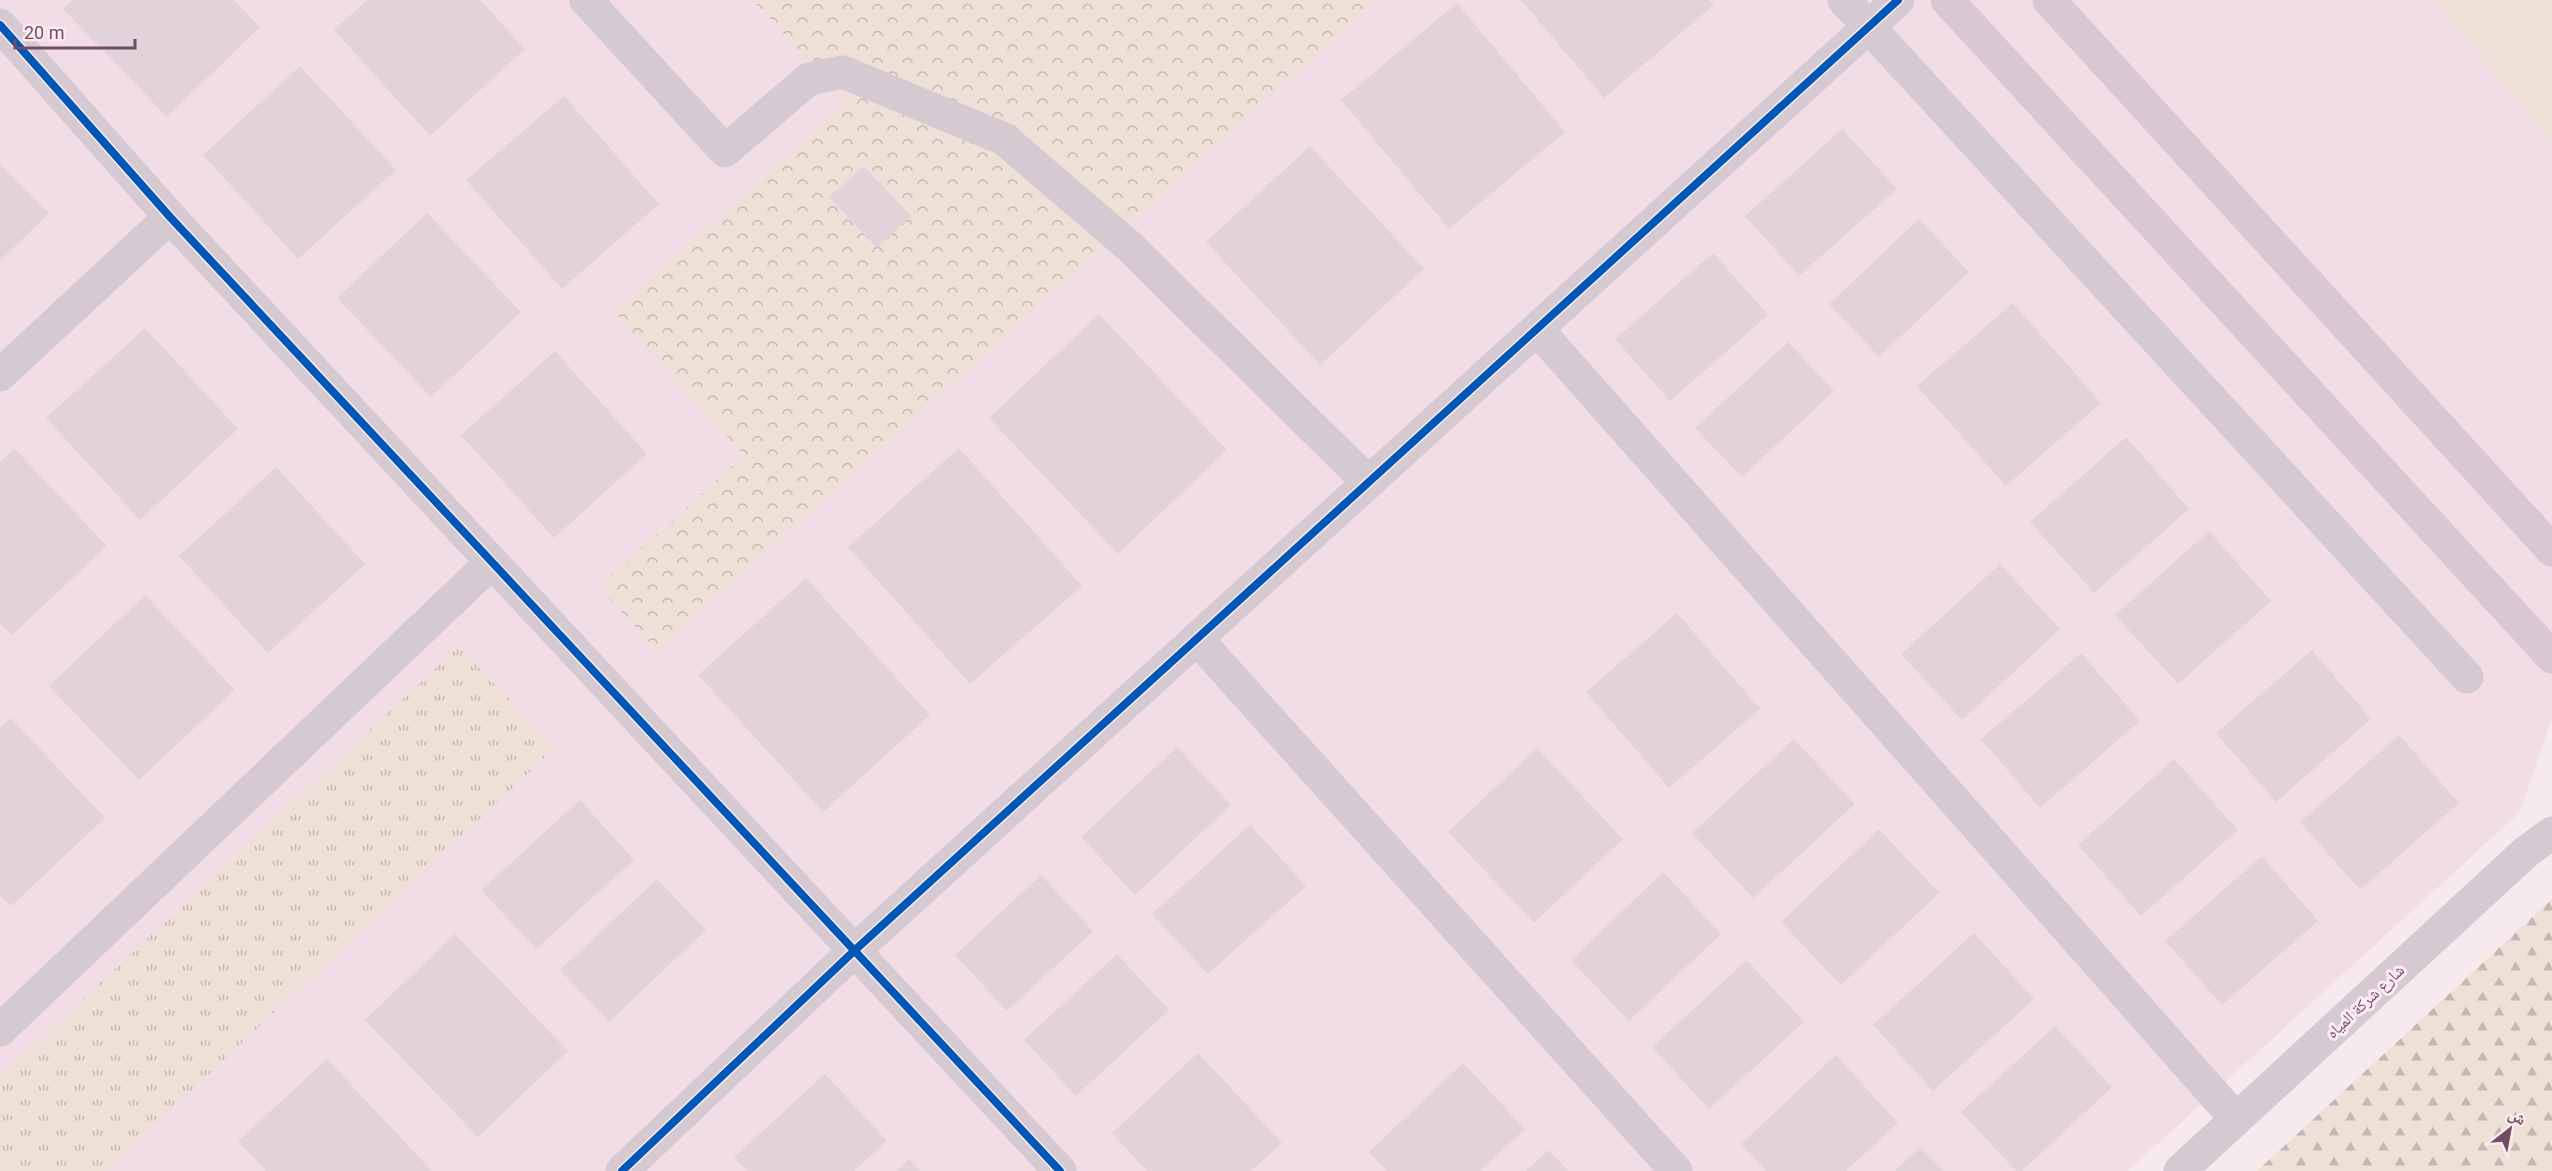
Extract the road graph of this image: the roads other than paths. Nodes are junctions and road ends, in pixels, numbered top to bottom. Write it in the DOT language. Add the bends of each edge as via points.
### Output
graph roads {
  1 [pos="586,0"];
  2 [pos="1844,0"];
  3 [pos="1898,0"];
  4 [pos="1947,0"];
  5 [pos="2049,0"];
  6 [pos="0,25"];
  7 [pos="1869,27"];
  8 [pos="170,217"];
  9 [pos="1537,329"];
  10 [pos="0,375"];
  11 [pos="1368,482"];
  12 [pos="2552,550"];
  13 [pos="492,562"];
  14 [pos="1197,639"];
  15 [pos="2552,657"];
  16 [pos="2467,677"];
  17 [pos="2552,832"];
  18 [pos="854,951"];
  19 [pos="0,1030"];
  20 [pos="2236,1119"];
  21 [pos="622,1171"];
  22 [pos="1060,1171"];
  23 [pos="1676,1171"];
  24 [pos="2180,1171"];
  1 -- 11 [label="street" via="725,151 808,79 843,72 1004,139 1129,246"];
  2 -- 7 [label="street"];
  3 -- 7 [label="street"];
  4 -- 15 [label="main road"];
  5 -- 12 [label="main road"];
  6 -- 8 [label="street"];
  7 -- 9 [label="street"];
  7 -- 16 [label="street"];
  8 -- 10 [label="street"];
  8 -- 13 [label="street"];
  9 -- 11 [label="street"];
  9 -- 20 [label="street"];
  11 -- 14 [label="street"];
  13 -- 18 [label="street"];
  13 -- 19 [label="street"];
  14 -- 18 [label="street"];
  14 -- 23 [label="street"];
  17 -- 20 [label="street, شارع شركة المياه"];
  18 -- 21 [label="street"];
  18 -- 22 [label="street"];
  20 -- 24 [label="street, شارع شركة المياه"];
}
